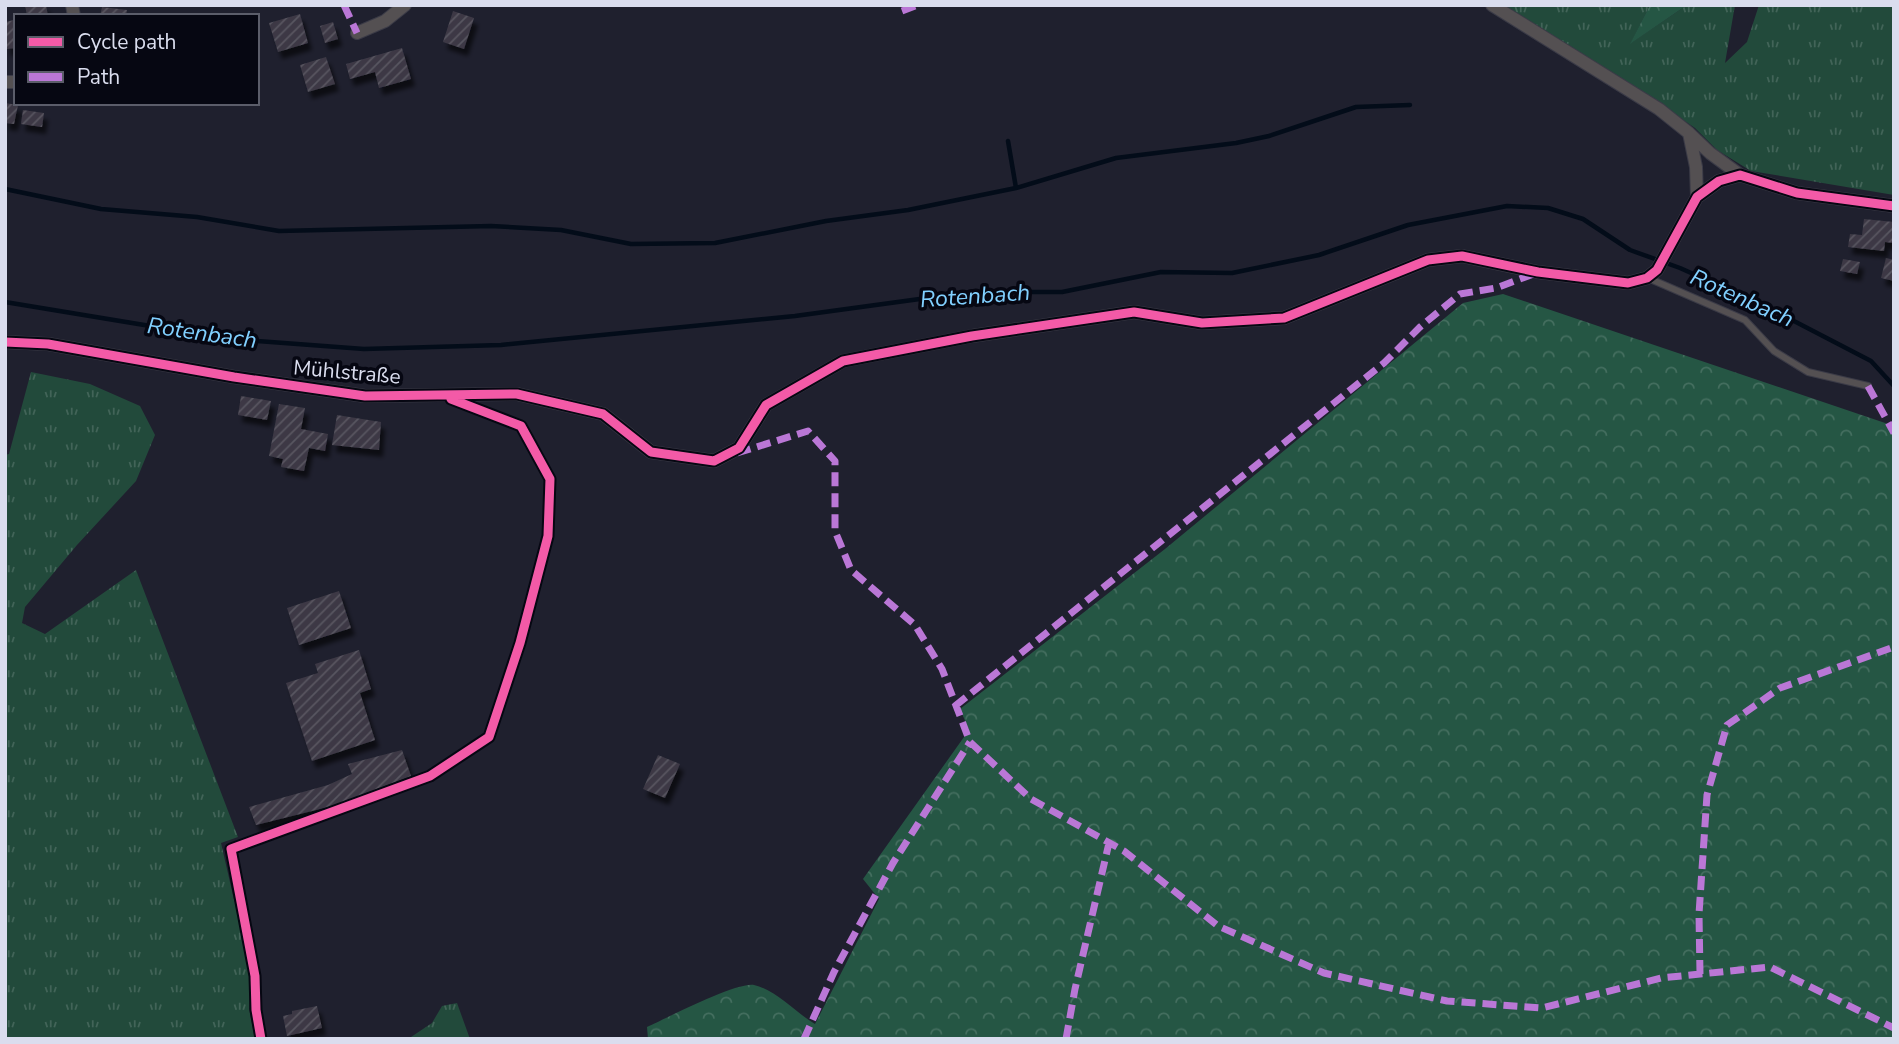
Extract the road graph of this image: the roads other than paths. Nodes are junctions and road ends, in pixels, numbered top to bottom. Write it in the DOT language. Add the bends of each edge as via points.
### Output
graph roads {
  1 [pos="405,5"];
  2 [pos="1492,5"];
  3 [pos="357,33"];
  4 [pos="1689,133"];
  5 [pos="1740,175"];
  6 [pos="1697,197"];
  7 [pos="1894,206"];
  8 [pos="1652,274"];
  9 [pos="5,342"];
  10 [pos="1868,386"];
  1 -- 3 [label="street" via="385,22"];
  2 -- 4 [label="street" via="1659,108"];
  4 -- 5 [label="street"];
  4 -- 6 [label="street"];
  5 -- 6 [label="street" via="1719,181"];
  5 -- 7 [label="street" via="1797,193"];
  6 -- 8 [label="street"];
  8 -- 9 [label="street, Mühlstraße" via="1629,283 1538,272 1462,256 1428,260 1284,318 1202,323 1133,312 972,335 843,361 766,405 739,448 714,461 651,452 603,414 517,394 365,396 48,344"];
  8 -- 10 [label="lane" via="1745,320 1774,351 1808,372"];
}
